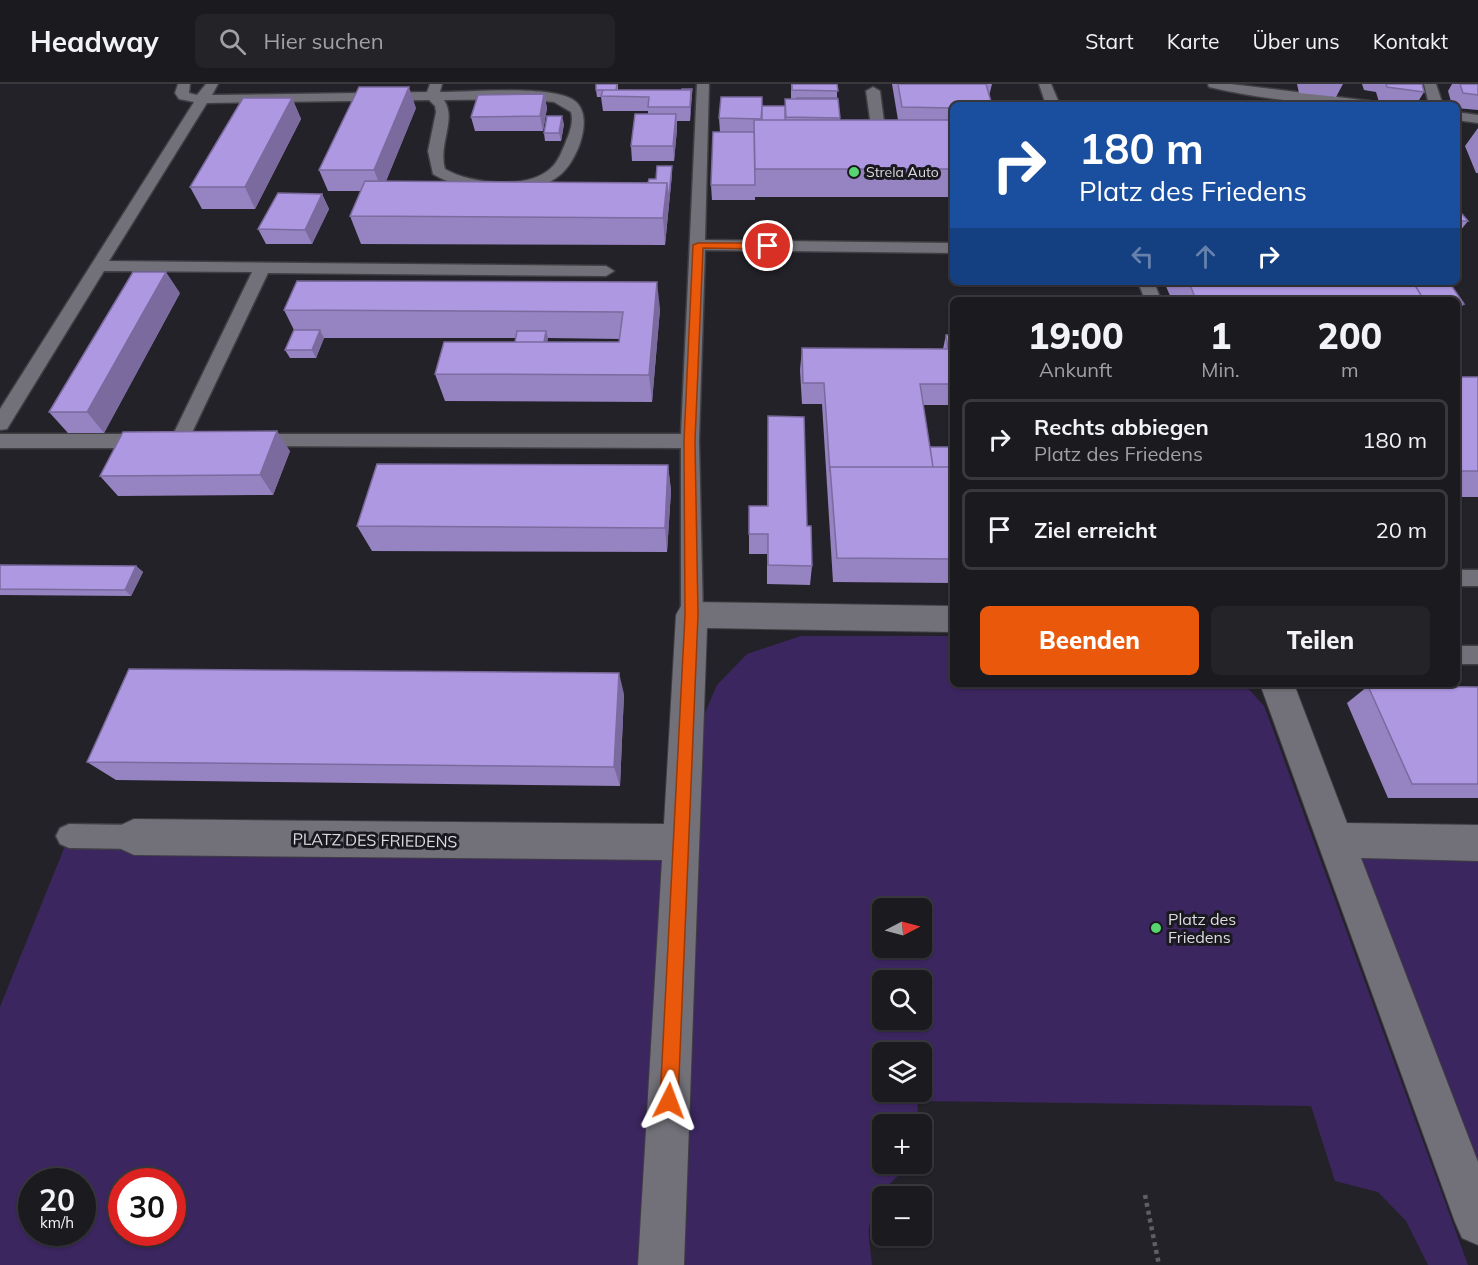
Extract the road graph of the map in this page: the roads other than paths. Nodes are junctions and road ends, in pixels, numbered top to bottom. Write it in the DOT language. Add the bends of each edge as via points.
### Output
graph roads {
  1 [pos="184,84"];
  2 [pos="212,84"];
  3 [pos="703,84"];
  4 [pos="1045,84"];
  5 [pos="1214,84"];
  6 [pos="1430,84"];
  7 [pos="434,90"];
  8 [pos="873,91"];
  9 [pos="200,99"];
  10 [pos="1052,102"];
  11 [pos="1342,102"];
  12 [pos="1435,102"];
  13 [pos="1460,117"];
  14 [pos="1478,119"];
  15 [pos="855,137"];
  16 [pos="698,245"];
  17 [pos="950,248"];
  18 [pos="98,266"];
  19 [pos="263,266"];
  20 [pos="606,271"];
  21 [pos="0,424"];
  22 [pos="0,441"];
  23 [pos="179,441"];
  24 [pos="202,441"];
  25 [pos="238,441"];
  26 [pos="690,441"];
  27 [pos="1460,578"];
  28 [pos="1478,578"];
  29 [pos="692,615"];
  30 [pos="950,619"];
  31 [pos="1460,655"];
  32 [pos="1478,656"];
  33 [pos="1278,687"];
  34 [pos="69,836"];
  35 [pos="134,837"];
  36 [pos="1335,840"];
  37 [pos="680,843"];
  38 [pos="1478,843"];
  39 [pos="1478,1222"];
  40 [pos="661,1265"];
  1 -- 9 [label="lane" via="184,96"];
  2 -- 9 [label="lane"];
  3 -- 16 [label="lane" via="706,137"];
  4 -- 10 [label="lane"];
  5 -- 11 [label="lane" via="1248,92"];
  6 -- 12 [label="lane"];
  7 -- 7 [label="lane" via="444,110 435,149 438,171 455,183 519,184 554,173 563,165 579,124 574,107 552,98"];
  7 -- 9 [label="lane"];
  8 -- 15 [label="lane" via="884,137"];
  9 -- 18 [label="lane"];
  13 -- 14 [label="lane"];
  16 -- 17 [label="lane"];
  16 -- 26 [label="lane"];
  18 -- 19 [label="lane"];
  18 -- 21 [label="lane"];
  19 -- 20 [label="lane"];
  19 -- 23 [label="lane"];
  22 -- 23 [label="lane"];
  23 -- 24 [label="lane"];
  25 -- 26 [label="lane"];
  26 -- 29 [label="lane"];
  27 -- 28 [label="lane"];
  29 -- 30 [label="street"];
  29 -- 37 [label="street"];
  31 -- 32 [label="lane"];
  33 -- 36 [label="street"];
  34 -- 35 [label="lane, PLATZ DES FRIEDENS"];
  35 -- 37 [label="street, PLATZ DES FRIEDENS"];
  36 -- 38 [label="street"];
  36 -- 39 [label="street"];
  37 -- 40 [label="street"];
}
